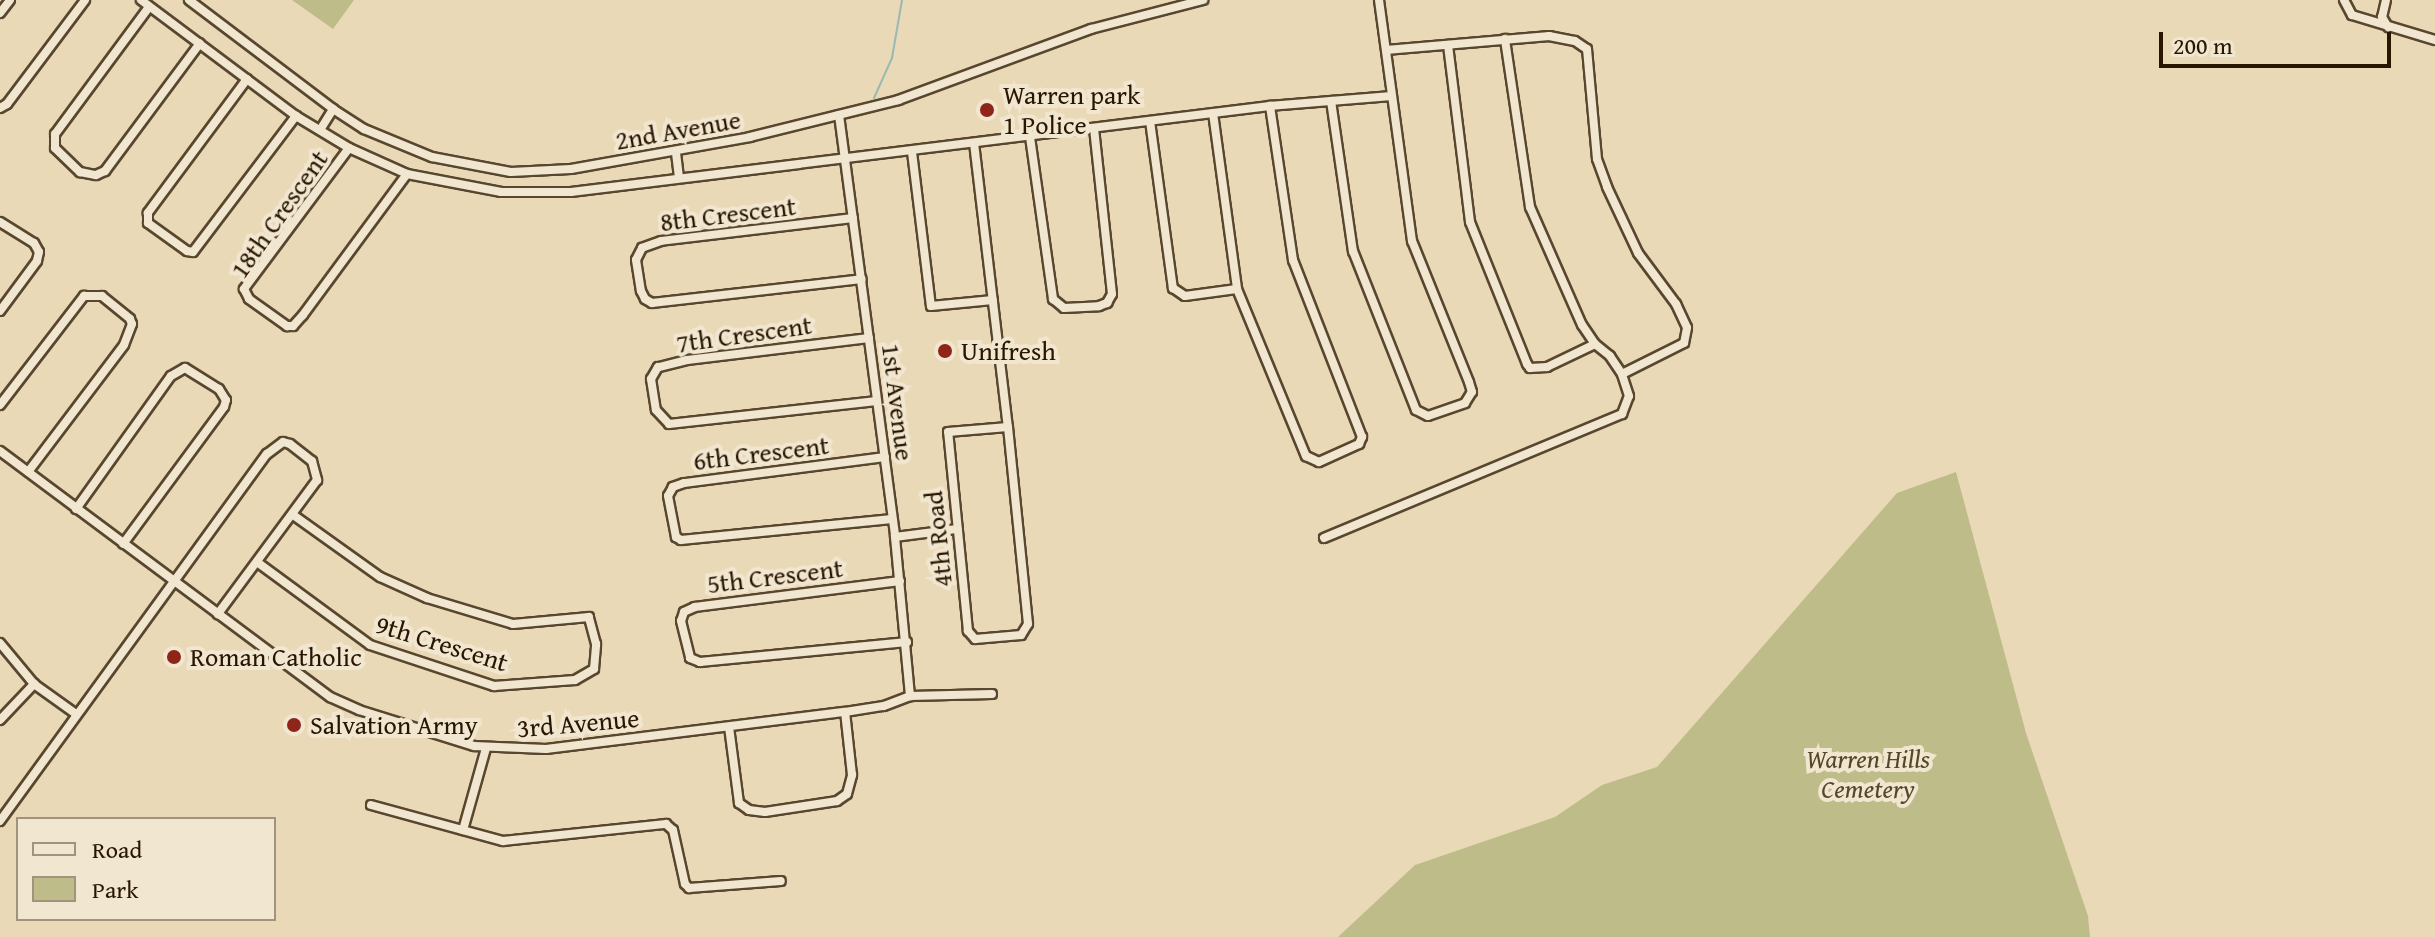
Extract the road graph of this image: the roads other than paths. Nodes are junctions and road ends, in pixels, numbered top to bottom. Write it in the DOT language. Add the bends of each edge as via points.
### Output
graph roads {
  1 [pos="10,0"];
  2 [pos="85,0"];
  3 [pos="141,0"];
  4 [pos="189,0"];
  5 [pos="1203,0"];
  6 [pos="1379,0"];
  7 [pos="2344,0"];
  8 [pos="2386,0"];
  9 [pos="149,7"];
  10 [pos="0,13"];
  11 [pos="2388,27"];
  12 [pos="1505,39"];
  13 [pos="2435,40"];
  14 [pos="200,43"];
  15 [pos="1448,45"];
  16 [pos="1386,50"];
  17 [pos="247,79"];
  18 [pos="1391,96"];
  19 [pos="1331,101"];
  20 [pos="1270,106"];
  21 [pos="0,108"];
  22 [pos="333,109"];
  23 [pos="1213,113"];
  24 [pos="839,115"];
  25 [pos="296,116"];
  26 [pos="1150,121"];
  27 [pos="1094,128"];
  28 [pos="320,130"];
  29 [pos="1030,137"];
  30 [pos="974,143"];
  31 [pos="349,148"];
  32 [pos="912,152"];
  33 [pos="676,153"];
  34 [pos="847,159"];
  35 [pos="407,174"];
  36 [pos="679,177"];
  37 [pos="853,218"];
  38 [pos="0,222"];
  39 [pos="862,279"];
  40 [pos="1237,289"];
  41 [pos="993,300"];
  42 [pos="0,311"];
  43 [pos="869,338"];
  44 [pos="1595,344"];
  45 [pos="1622,374"];
  46 [pos="877,401"];
  47 [pos="0,405"];
  48 [pos="1008,427"];
  49 [pos="0,451"];
  50 [pos="885,457"];
  51 [pos="28,472"];
  52 [pos="76,509"];
  53 [pos="293,515"];
  54 [pos="892,519"];
  55 [pos="957,529"];
  56 [pos="895,537"];
  57 [pos="1324,538"];
  58 [pos="123,544"];
  59 [pos="257,562"];
  60 [pos="900,581"];
  61 [pos="174,582"];
  62 [pos="218,614"];
  63 [pos="907,642"];
  64 [pos="0,643"];
  65 [pos="34,684"];
  66 [pos="992,694"];
  67 [pos="910,696"];
  68 [pos="845,712"];
  69 [pos="76,714"];
  70 [pos="0,720"];
  71 [pos="729,727"];
  72 [pos="486,748"];
  73 [pos="371,805"];
  74 [pos="0,821"];
  75 [pos="463,830"];
  76 [pos="781,881"];
  1 -- 10 [label="street"];
  2 -- 21 [label="street"];
  3 -- 9 [label="street"];
  4 -- 22 [label="street, 2nd Avenue"];
  5 -- 24 [label="street, 2nd Avenue" via="1091,29 958,80"];
  6 -- 16 [label="street"];
  7 -- 11 [label="street" via="2352,15"];
  8 -- 11 [label="street" via="2382,17"];
  9 -- 14 [label="street"];
  9 -- 14 [label="street" via="55,134 55,148 80,172 105,171"];
  11 -- 13 [label="street"];
  12 -- 15 [label="street"];
  12 -- 44 [label="street" via="1530,207"];
  12 -- 45 [label="street" via="1549,36 1587,49 1597,159 1607,187 1638,253 1687,328 1684,343"];
  14 -- 17 [label="street"];
  15 -- 16 [label="street"];
  15 -- 44 [label="street" via="1470,222 1527,364 1547,367"];
  16 -- 18 [label="street"];
  17 -- 25 [label="street"];
  17 -- 25 [label="street" via="148,213 148,223 193,252"];
  18 -- 19 [label="street"];
  18 -- 19 [label="street" via="1412,241 1472,392 1465,403 1428,416 1416,410 1353,251"];
  19 -- 20 [label="street"];
  20 -- 23 [label="street"];
  20 -- 40 [label="street" via="1293,260 1362,437 1359,444 1319,462 1306,456"];
  22 -- 28 [label="street"];
  22 -- 33 [label="street, 2nd Avenue" via="396,144 432,157 511,172"];
  23 -- 26 [label="street"];
  23 -- 40 [label="street"];
  24 -- 33 [label="street, 2nd Avenue"];
  24 -- 34 [label="street, 1st Avenue"];
  25 -- 28 [label="street"];
  26 -- 27 [label="street"];
  26 -- 40 [label="street" via="1173,288 1185,296"];
  27 -- 29 [label="street"];
  27 -- 29 [label="street" via="1111,265 1112,294 1103,305 1064,308 1053,299"];
  28 -- 31 [label="street"];
  29 -- 30 [label="street"];
  30 -- 32 [label="street"];
  30 -- 41 [label="street"];
  31 -- 35 [label="street"];
  31 -- 35 [label="street, 18th Crescent" via="244,289 249,299 287,326 303,315"];
  32 -- 34 [label="street"];
  32 -- 41 [label="street" via="931,306"];
  33 -- 36 [label="street"];
  34 -- 36 [label="street"];
  34 -- 37 [label="street, 1st Avenue"];
  35 -- 36 [label="street" via="466,188 536,193"];
  37 -- 39 [label="street, 1st Avenue"];
  37 -- 39 [label="street, 8th Crescent" via="661,241 642,248 636,260 641,291 652,303"];
  38 -- 42 [label="street" via="34,243 39,252"];
  39 -- 43 [label="street, 1st Avenue"];
  41 -- 48 [label="street"];
  43 -- 46 [label="street, 1st Avenue"];
  43 -- 46 [label="street, 7th Crescent" via="687,360 658,367 651,379 656,410 669,424"];
  44 -- 45 [label="street"];
  45 -- 57 [label="street" via="1629,396 1616,418"];
  46 -- 50 [label="street, 1st Avenue"];
  47 -- 51 [label="street" via="84,296 102,296 130,319 124,345"];
  48 -- 55 [label="street, 4th Road" via="948,432"];
  48 -- 55 [label="street, 4th Road" via="1028,624 1021,635 975,639 968,631"];
  49 -- 51 [label="street, 3rd Avenue"];
  50 -- 54 [label="street, 1st Avenue"];
  50 -- 54 [label="street, 6th Crescent" via="684,483 668,496 681,540"];
  51 -- 52 [label="street, 3rd Avenue"];
  52 -- 58 [label="street, 3rd Avenue"];
  52 -- 58 [label="street" via="171,376 185,368 219,389 224,407"];
  53 -- 59 [label="street"];
  53 -- 59 [label="street, 9th Crescent" via="380,577 427,598 513,624 589,617 596,644 594,669 575,680 487,684 370,645"];
  53 -- 61 [label="street" via="314,487 317,470 283,442 267,454"];
  54 -- 56 [label="street, 1st Avenue"];
  55 -- 56 [label="street"];
  56 -- 60 [label="street, 1st Avenue"];
  58 -- 61 [label="street, 3rd Avenue"];
  59 -- 62 [label="street"];
  60 -- 63 [label="street, 1st Avenue"];
  60 -- 63 [label="street, 5th Crescent" via="695,607 684,612 681,621 690,658 700,662"];
  61 -- 62 [label="street, 3rd Avenue"];
  61 -- 69 [label="street"];
  62 -- 72 [label="street, 3rd Avenue" via="337,701"];
  63 -- 67 [label="street, 1st Avenue"];
  64 -- 65 [label="street"];
  65 -- 69 [label="street"];
  65 -- 70 [label="street"];
  66 -- 67 [label="street, 3rd Avenue"];
  67 -- 68 [label="street, 3rd Avenue"];
  68 -- 71 [label="street, 3rd Avenue"];
  68 -- 71 [label="street" via="852,775 847,794 837,801 765,812 739,803"];
  69 -- 74 [label="street"];
  71 -- 72 [label="street, 3rd Avenue" via="546,749"];
  72 -- 75 [label="street"];
  73 -- 75 [label="street"];
  75 -- 76 [label="street" via="521,841 666,824 671,825 689,888"];
}
